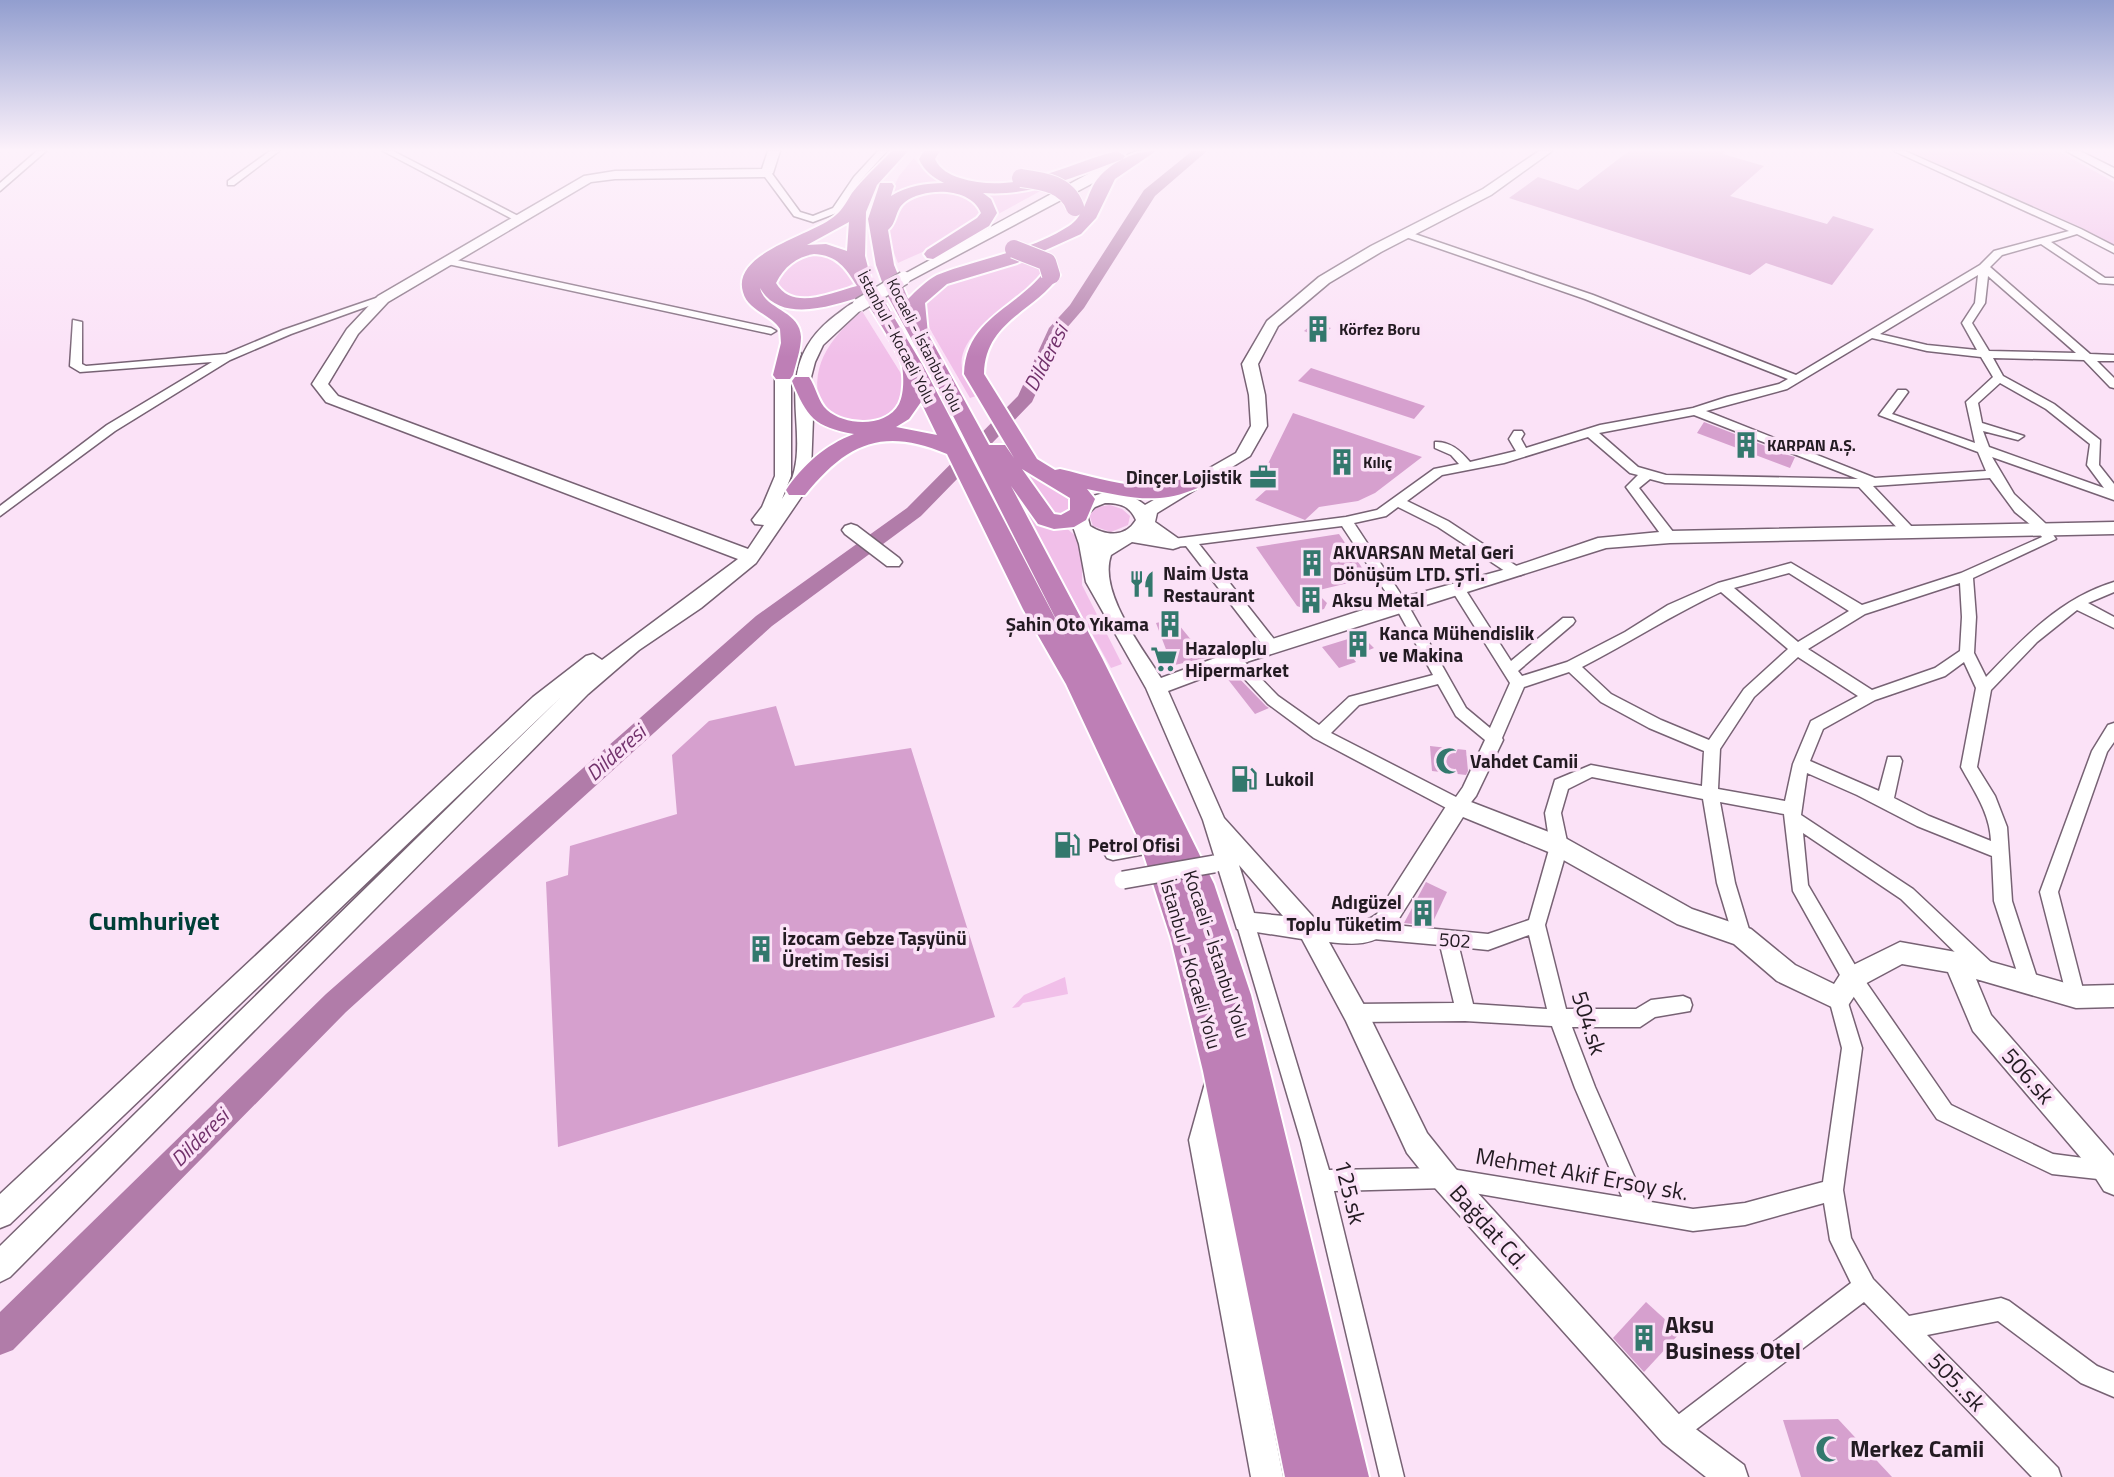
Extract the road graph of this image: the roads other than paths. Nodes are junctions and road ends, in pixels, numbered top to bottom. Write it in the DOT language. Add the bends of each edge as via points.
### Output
graph roads {
  1 [pos="517,220"];
  2 [pos="841,220"];
  3 [pos="857,220"];
  4 [pos="877,220"];
  5 [pos="885,220"];
  6 [pos="984,220"];
  7 [pos="997,220"];
  8 [pos="1009,220"];
  9 [pos="1067,220"];
  10 [pos="1086,220"];
  11 [pos="1433,220"];
  12 [pos="2053,220"];
  13 [pos="2078,231"];
  14 [pos="1406,234"];
  15 [pos="878,238"];
  16 [pos="2042,240"];
  17 [pos="2114,250"];
  18 [pos="987,252"];
  19 [pos="933,254"];
  20 [pos="447,261"];
  21 [pos="1984,267"];
  22 [pos="907,273"];
  23 [pos="2114,281"];
  24 [pos="860,292"];
  25 [pos="383,299"];
  26 [pos="76,322"];
  27 [pos="771,331"];
  28 [pos="919,332"];
  29 [pos="1872,335"];
  30 [pos="1987,355"];
  31 [pos="228,357"];
  32 [pos="2088,358"];
  33 [pos="2114,358"];
  34 [pos="912,364"];
  35 [pos="792,378"];
  36 [pos="1999,378"];
  37 [pos="1797,379"];
  38 [pos="2114,386"];
  39 [pos="1902,392"];
  40 [pos="1695,411"];
  41 [pos="1975,425"];
  42 [pos="1590,432"];
  43 [pos="1518,434"];
  44 [pos="2018,436"];
  45 [pos="1439,445"];
  46 [pos="1980,447"];
  47 [pos="955,450"];
  48 [pos="1523,453"];
  49 [pos="996,465"];
  50 [pos="1467,466"];
  51 [pos="1993,474"];
  52 [pos="1646,475"];
  53 [pos="1197,480"];
  54 [pos="1870,482"];
  55 [pos="797,491"];
  56 [pos="2114,494"];
  57 [pos="1397,502"];
  58 [pos="0,512"];
  59 [pos="1080,518"];
  60 [pos="1144,518"];
  61 [pos="1346,521"];
  62 [pos="2114,528"];
  63 [pos="851,530"];
  64 [pos="1908,531"];
  65 [pos="2047,531"];
  66 [pos="1126,537"];
  67 [pos="1670,537"];
  68 [pos="1181,542"];
  69 [pos="744,555"];
  70 [pos="893,562"];
  71 [pos="1516,572"];
  72 [pos="1966,576"];
  73 [pos="1723,586"];
  74 [pos="2114,587"];
  75 [pos="1458,589"];
  76 [pos="1101,591"];
  77 [pos="2076,603"];
  78 [pos="1401,605"];
  79 [pos="1860,611"];
  80 [pos="1568,621"];
  81 [pos="2114,623"];
  82 [pos="1272,647"];
  83 [pos="1797,649"];
  84 [pos="1967,653"];
  85 [pos="1233,659"];
  86 [pos="1572,666"];
  87 [pos="1514,676"];
  88 [pos="1442,678"];
  89 [pos="1156,688"];
  90 [pos="1984,688"];
  91 [pos="1870,696"];
  92 [pos="2114,729"];
  93 [pos="1320,734"];
  94 [pos="1495,740"];
  95 [pos="1712,747"];
  96 [pos="1894,761"];
  97 [pos="1801,764"];
  98 [pos="1710,793"];
  99 [pos="1885,801"];
  100 [pos="1458,806"];
  101 [pos="1793,813"];
  102 [pos="1214,820"];
  103 [pos="1156,845"];
  104 [pos="1559,846"];
  105 [pos="2001,852"];
  106 [pos="1113,853"];
  107 [pos="1214,874"];
  108 [pos="1123,880"];
  109 [pos="1245,922"];
  110 [pos="1535,925"];
  111 [pos="1309,929"];
  112 [pos="1373,931"];
  113 [pos="1742,936"];
  114 [pos="1448,939"];
  115 [pos="1956,963"];
  116 [pos="1989,973"];
  117 [pos="1852,978"];
  118 [pos="2030,984"];
  119 [pos="2114,996"];
  120 [pos="2077,997"];
  121 [pos="1838,999"];
  122 [pos="1683,1005"];
  123 [pos="1465,1012"];
  124 [pos="1355,1013"];
  125 [pos="1559,1018"];
  126 [pos="1221,1071"];
  127 [pos="2110,1176"];
  128 [pos="1445,1178"];
  129 [pos="1320,1181"];
  130 [pos="1832,1190"];
  131 [pos="1638,1209"];
  132 [pos="0,1214"];
  133 [pos="0,1267"];
  134 [pos="1865,1287"];
  135 [pos="1905,1328"];
  136 [pos="2114,1385"];
  137 [pos="1674,1432"];
  138 [pos="1267,1477"];
  139 [pos="1307,1477"];
  140 [pos="1347,1477"];
  141 [pos="1392,1477"];
  142 [pos="1732,1477"];
  143 [pos="2049,1477"];
  1 -- 20 [label="main road"];
  2 -- 35 [label="highway" via="779,251 757,270 752,281 757,298 788,324"];
  3 -- 24 [label="highway, İstanbul - Kocaeli Yolu"];
  4 -- 15 [label="highway, Kocaeli - İstanbul Yolu"];
  5 -- 15 [label="highway"];
  6 -- 19 [label="highway"];
  7 -- 19 [label="main road"];
  8 -- 22 [label="main road"];
  9 -- 18 [label="highway, bridge"];
  10 -- 28 [label="highway" via="1075,230 1011,259 934,284 915,302"];
  11 -- 14 [label="main road"];
  12 -- 13 [label="street"];
  13 -- 16 [label="street"];
  13 -- 17 [label="street"];
  14 -- 37 [label="street" via="1589,297"];
  14 -- 53 [label="main road" via="1324,280 1272,324 1250,364 1259,426 1242,456"];
  15 -- 28 [label="highway, Kocaeli - İstanbul Yolu" via="895,293"];
  16 -- 21 [label="street" via="1997,253"];
  16 -- 23 [label="street" via="2103,281"];
  18 -- 22 [label="highway"];
  18 -- 49 [label="highway, bridge" via="1014,249 1032,254 1047,262 1051,275 981,338 972,361 983,388"];
  19 -- 22 [label="main road"];
  20 -- 25 [label="main road"];
  20 -- 27 [label="street"];
  21 -- 29 [label="street"];
  21 -- 30 [label="street" via="1980,303 1967,323"];
  21 -- 32 [label="street"];
  22 -- 24 [label="main road, bridge"];
  24 -- 34 [label="highway, İstanbul - Kocaeli Yolu"];
  24 -- 35 [label="main road"];
  25 -- 31 [label="street"];
  25 -- 69 [label="main road" via="352,332 320,384 332,399"];
  26 -- 31 [label="street" via="76,366 84,370"];
  28 -- 49 [label="highway, Kocaeli - İstanbul Yolu"];
  29 -- 30 [label="street"];
  29 -- 37 [label="street"];
  30 -- 32 [label="street"];
  30 -- 36 [label="street"];
  31 -- 58 [label="street" via="111,428"];
  32 -- 33 [label="street"];
  32 -- 38 [label="street"];
  34 -- 35 [label="highway" via="914,388 904,412 872,427 844,426 818,414"];
  34 -- 47 [label="highway, İstanbul - Kocaeli Yolu"];
  35 -- 55 [label="main road" via="805,418"];
  35 -- 69 [label="main road" via="783,476"];
  36 -- 41 [label="street" via="1972,402"];
  36 -- 56 [label="street" via="2038,397 2101,447 2093,465"];
  37 -- 40 [label="street"];
  39 -- 46 [label="street" via="1885,415"];
  40 -- 42 [label="street"];
  40 -- 54 [label="street"];
  41 -- 44 [label="street"];
  41 -- 46 [label="street"];
  42 -- 48 [label="street"];
  42 -- 52 [label="street"];
  43 -- 48 [label="street" via="1515,439"];
  45 -- 50 [label="street" via="1455,452"];
  46 -- 51 [label="street"];
  46 -- 56 [label="street"];
  47 -- 49 [label="highway, İstanbul - Kocaeli Yolu"];
  47 -- 55 [label="highway" via="910,433 857,440 819,461"];
  48 -- 50 [label="street"];
  49 -- 53 [label="highway" via="1157,492"];
  49 -- 59 [label="highway" via="1046,519 1063,523"];
  49 -- 59 [label="highway" via="1028,463 1037,472 1068,485 1084,499"];
  49 -- 103 [label="highway, İstanbul - Kocaeli Yolu" via="1036,610 1079,684"];
  49 -- 107 [label="highway, Kocaeli - İstanbul Yolu" via="1089,658"];
  50 -- 57 [label="street" via="1438,472"];
  51 -- 54 [label="street"];
  51 -- 65 [label="street" via="2021,510"];
  52 -- 54 [label="street"];
  52 -- 67 [label="street" via="1632,487 1661,519"];
  53 -- 60 [label="main road"];
  54 -- 64 [label="street"];
  55 -- 69 [label="main road"];
  57 -- 61 [label="street" via="1381,513"];
  57 -- 71 [label="street" via="1443,524"];
  59 -- 60 [label="main road" via="1096,500 1116,498 1135,505"];
  59 -- 66 [label="main road" via="1099,538"];
  59 -- 76 [label="main road" via="1090,541 1092,578"];
  60 -- 66 [label="main road" via="1139,531"];
  60 -- 68 [label="main road" via="1149,528"];
  61 -- 68 [label="street"];
  61 -- 78 [label="street"];
  62 -- 65 [label="main road"];
  63 -- 70 [label="main road"];
  64 -- 65 [label="main road"];
  64 -- 67 [label="main road"];
  65 -- 72 [label="street" via="2049,539"];
  66 -- 68 [label="main road"];
  66 -- 76 [label="main road" via="1104,549"];
  67 -- 71 [label="main road" via="1604,542"];
  68 -- 82 [label="street"];
  69 -- 132 [label="main road" via="540,702"];
  69 -- 133 [label="main road" via="694,603 632,645 581,689"];
  71 -- 75 [label="main road"];
  72 -- 79 [label="street"];
  72 -- 84 [label="street"];
  73 -- 79 [label="street" via="1791,568"];
  73 -- 83 [label="street"];
  73 -- 86 [label="street" via="1673,608"];
  74 -- 77 [label="street"];
  75 -- 78 [label="main road"];
  75 -- 87 [label="street"];
  76 -- 89 [label="main road"];
  77 -- 81 [label="street"];
  77 -- 90 [label="street" via="2032,638"];
  78 -- 82 [label="main road"];
  78 -- 88 [label="street"];
  79 -- 83 [label="street"];
  80 -- 87 [label="street"];
  82 -- 85 [label="main road"];
  83 -- 91 [label="street"];
  83 -- 95 [label="street" via="1749,693"];
  84 -- 90 [label="street"];
  84 -- 91 [label="street" via="1940,672"];
  85 -- 89 [label="main road"];
  85 -- 93 [label="street" via="1273,700"];
  86 -- 87 [label="street"];
  86 -- 95 [label="street" via="1606,698"];
  87 -- 94 [label="street"];
  88 -- 93 [label="street" via="1354,701"];
  88 -- 94 [label="street" via="1461,712"];
  89 -- 102 [label="main road"];
  90 -- 105 [label="street" via="1969,767 1995,817"];
  91 -- 97 [label="street" via="1817,725"];
  92 -- 120 [label="street" via="2100,751 2049,891"];
  93 -- 100 [label="street"];
  94 -- 100 [label="street"];
  95 -- 98 [label="street"];
  96 -- 99 [label="street"];
  97 -- 99 [label="street"];
  97 -- 101 [label="street"];
  98 -- 101 [label="street"];
  98 -- 104 [label="street" via="1591,771 1561,785 1553,813"];
  98 -- 113 [label="street" via="1726,883"];
  99 -- 105 [label="street"];
  100 -- 104 [label="main road"];
  100 -- 112 [label="main road" via="1385,922"];
  101 -- 116 [label="street" via="1907,894"];
  101 -- 117 [label="street" via="1799,886"];
  102 -- 107 [label="main road"];
  102 -- 111 [label="main road, Bağdat Cd."];
  103 -- 106 [label="street"];
  103 -- 126 [label="highway, İstanbul - Kocaeli Yolu" via="1187,939"];
  104 -- 110 [label="street"];
  104 -- 113 [label="main road" via="1685,917"];
  105 -- 118 [label="street" via="2003,901"];
  107 -- 108 [label="street, bridge"];
  107 -- 109 [label="main road"];
  107 -- 140 [label="highway, Kocaeli - İstanbul Yolu" via="1234,995"];
  109 -- 111 [label="main road"];
  109 -- 129 [label="street, 125.sk"];
  110 -- 114 [label="street, 502" via="1488,942"];
  110 -- 125 [label="street, 504.sk"];
  111 -- 112 [label="main road" via="1357,935"];
  111 -- 124 [label="main road, Bağdat Cd."];
  112 -- 114 [label="street, 502"];
  113 -- 121 [label="main road" via="1786,973"];
  114 -- 123 [label="street"];
  115 -- 116 [label="main road"];
  115 -- 117 [label="main road" via="1900,953"];
  115 -- 127 [label="main road, 506.sk" via="1982,1023 2098,1156"];
  116 -- 118 [label="main road"];
  117 -- 121 [label="main road"];
  117 -- 127 [label="street" via="1944,1112 2052,1164"];
  118 -- 120 [label="main road"];
  119 -- 120 [label="main road"];
  121 -- 130 [label="street, 505..sk" via="1852,1048"];
  122 -- 125 [label="street" via="1651,1009 1640,1018"];
  123 -- 124 [label="street"];
  123 -- 125 [label="street"];
  124 -- 128 [label="main road, Bağdat Cd." via="1417,1143"];
  125 -- 131 [label="street, 504.sk"];
  126 -- 138 [label="main road" via="1203,1140"];
  126 -- 139 [label="highway, İstanbul - Kocaeli Yolu"];
  128 -- 129 [label="street, Mehmet Akif Ersoy sk."];
  128 -- 131 [label="street, Mehmet Akif Ersoy sk."];
  128 -- 137 [label="main road, Bağdat Cd."];
  129 -- 141 [label="street, 125.sk"];
  130 -- 131 [label="street, Mehmet Akif Ersoy sk." via="1745,1214 1693,1220"];
  130 -- 134 [label="street, 505..sk" via="1841,1240"];
  134 -- 135 [label="street, 505..sk"];
  134 -- 137 [label="street"];
  135 -- 136 [label="street" via="2001,1308 2089,1375"];
  135 -- 143 [label="street, 505..sk"];
  137 -- 142 [label="main road, Bağdat Cd."];
}
